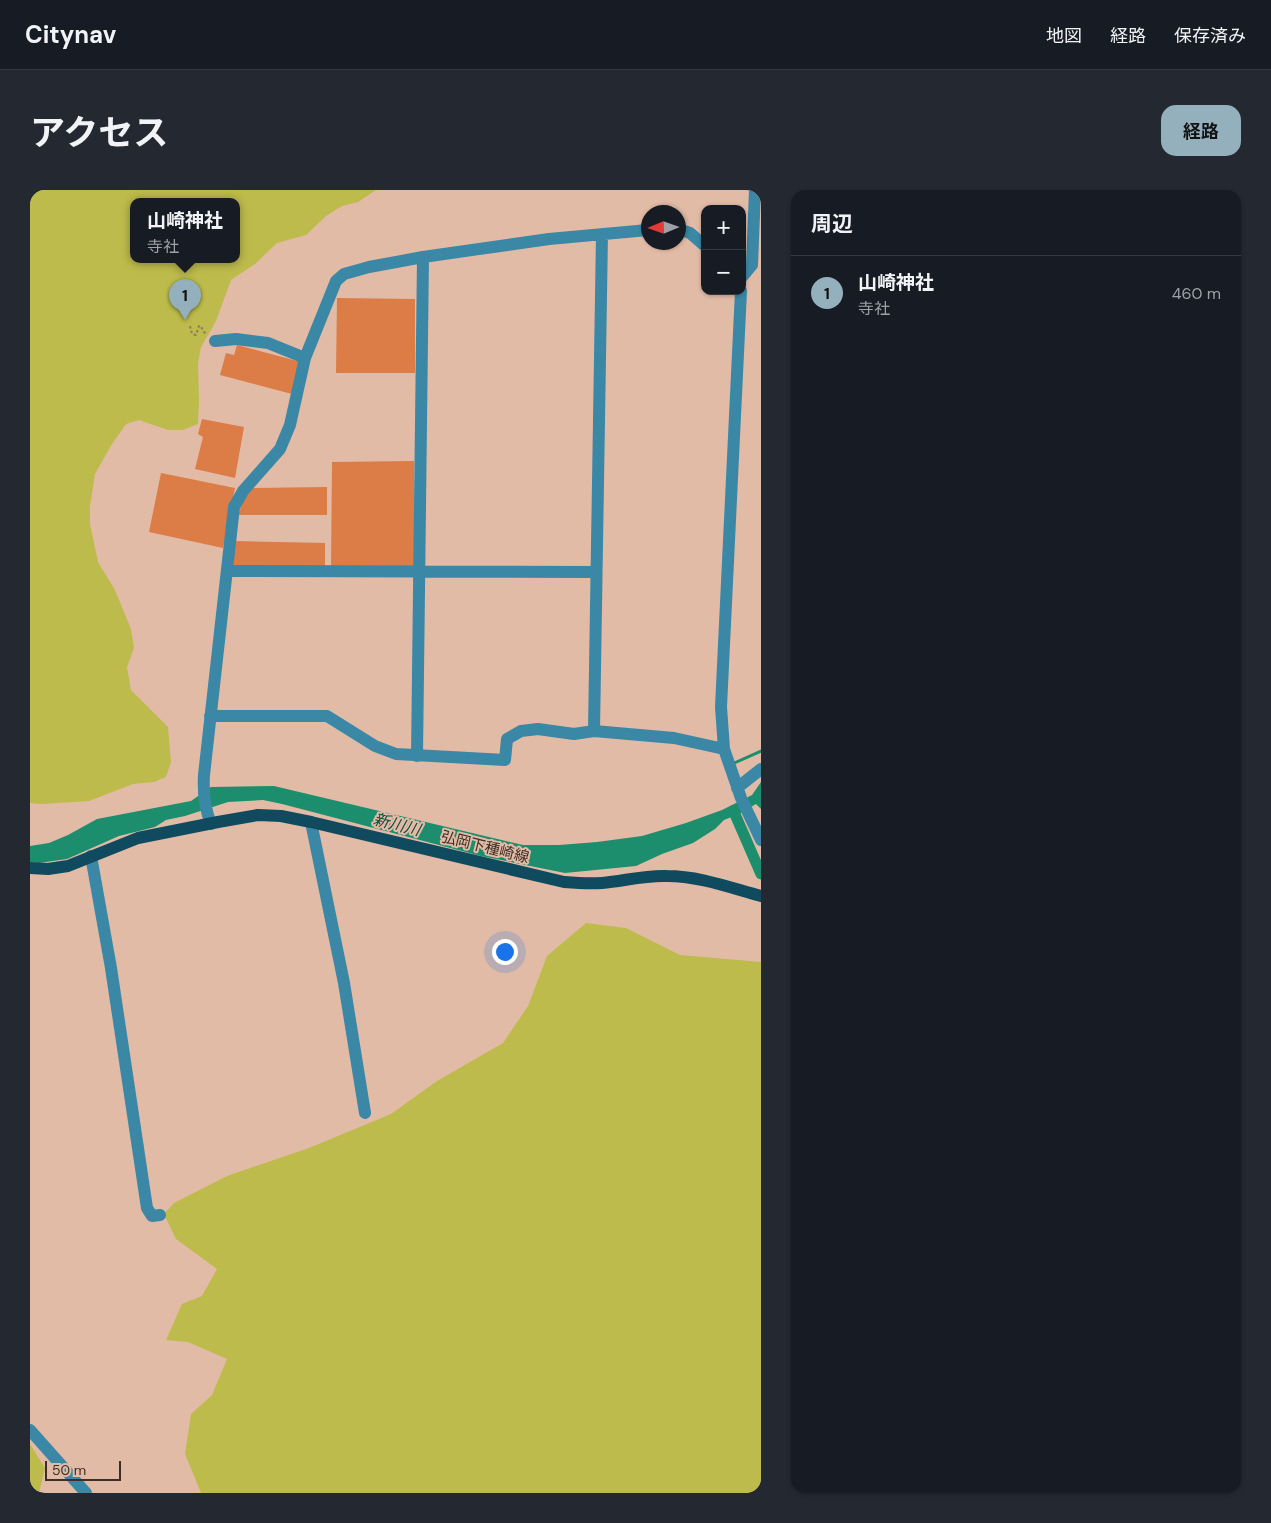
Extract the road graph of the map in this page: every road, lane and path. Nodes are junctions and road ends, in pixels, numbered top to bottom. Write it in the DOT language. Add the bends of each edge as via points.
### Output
graph roads {
  1 [pos="755,190"];
  2 [pos="641,231"];
  3 [pos="686,232"];
  4 [pos="602,234"];
  5 [pos="701,243"];
  6 [pos="423,258"];
  7 [pos="757,264"];
  8 [pos="746,274"];
  9 [pos="741,295"];
  10 [pos="190,326"];
  11 [pos="215,341"];
  12 [pos="305,358"];
  13 [pos="227,571"];
  14 [pos="420,572"];
  15 [pos="596,572"];
  16 [pos="210,716"];
  17 [pos="594,731"];
  18 [pos="417,756"];
  19 [pos="728,761"];
  20 [pos="761,769"];
  21 [pos="739,793"];
  22 [pos="209,820"];
  23 [pos="311,822"];
  24 [pos="761,840"];
  25 [pos="92,856"];
  26 [pos="30,868"];
  27 [pos="761,896"];
  28 [pos="365,1113"];
  29 [pos="160,1215"];
  30 [pos="30,1430"];
  31 [pos="86,1493"];
  1 -- 7 [label="street"];
  2 -- 4 [label="street"];
  3 -- 5 [label="street"];
  4 -- 6 [label="street"];
  4 -- 15 [label="street"];
  6 -- 12 [label="street" via="344,274 336,281"];
  6 -- 14 [label="street"];
  7 -- 8 [label="street"];
  9 -- 19 [label="street" via="721,707"];
  10 -- 11 [label="path" via="192,334 196,335 201,326"];
  11 -- 12 [label="street" via="236,339 268,343"];
  12 -- 13 [label="street" via="290,425 280,449 243,491 234,507"];
  13 -- 14 [label="street"];
  13 -- 16 [label="street"];
  14 -- 15 [label="street"];
  14 -- 18 [label="street"];
  15 -- 17 [label="street"];
  16 -- 18 [label="street" via="327,716 375,746 396,754"];
  16 -- 22 [label="street" via="204,786"];
  17 -- 18 [label="street" via="574,734 538,729 521,731 507,739 505,760"];
  17 -- 19 [label="street" via="674,738"];
  19 -- 21 [label="street"];
  20 -- 21 [label="street"];
  21 -- 24 [label="street"];
  22 -- 23 [label="main road, 弘岡下種崎線" via="258,815"];
  22 -- 25 [label="main road, 弘岡下種崎線" via="138,838"];
  23 -- 27 [label="main road, 弘岡下種崎線" via="564,882 603,883 677,876"];
  23 -- 28 [label="street" via="344,983"];
  25 -- 26 [label="main road, 弘岡下種崎線" via="68,866"];
  25 -- 29 [label="street" via="147,1208 152,1216"];
  30 -- 31 [label="street"];
}
